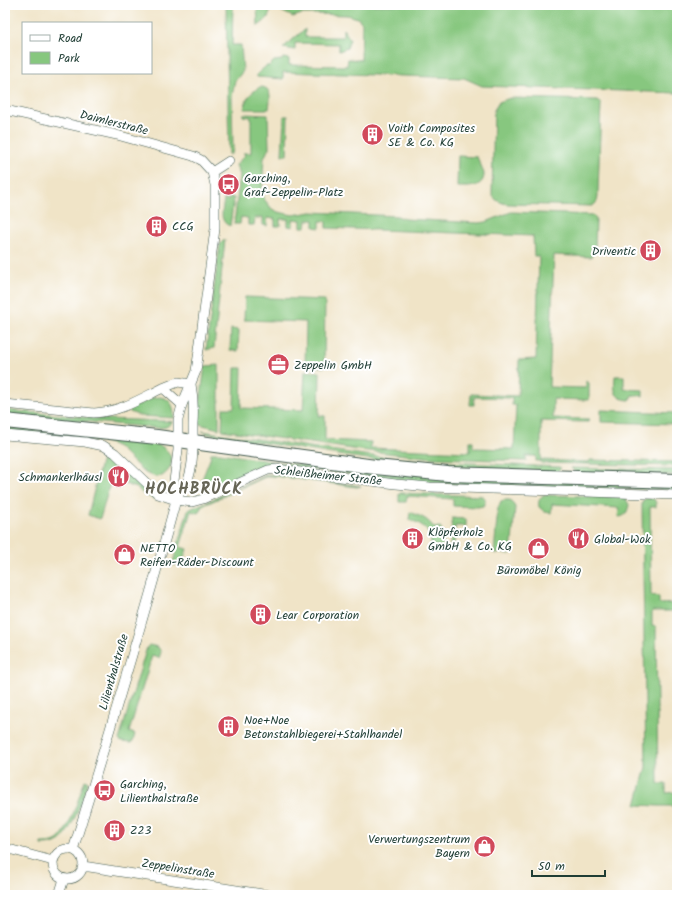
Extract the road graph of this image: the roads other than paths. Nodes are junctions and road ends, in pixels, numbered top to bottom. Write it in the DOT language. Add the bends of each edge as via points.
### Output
graph roads {
  1 [pos="5,110"];
  2 [pos="230,161"];
  3 [pos="212,172"];
  4 [pos="191,384"];
  5 [pos="161,389"];
  6 [pos="5,404"];
  7 [pos="182,405"];
  8 [pos="5,421"];
  9 [pos="5,435"];
  10 [pos="178,440"];
  11 [pos="194,442"];
  12 [pos="677,481"];
  13 [pos="677,495"];
  14 [pos="176,500"];
  15 [pos="5,848"];
  16 [pos="73,850"];
  17 [pos="53,861"];
  18 [pos="83,866"];
  19 [pos="64,879"];
  20 [pos="59,895"];
  21 [pos="269,895"];
  1 -- 3 [label="street, Daimlerstraße" via="118,135 180,152 201,160"];
  2 -- 3 [label="street"];
  3 -- 4 [label="street" via="215,184 215,229 196,371"];
  4 -- 5 [label="street" via="178,382"];
  4 -- 7 [label="street"];
  4 -- 11 [label="street" via="194,400"];
  5 -- 6 [label="street" via="107,412 94,413"];
  5 -- 7 [label="street"];
  7 -- 10 [label="street" via="178,420"];
  8 -- 10 [label="main road, Schleißheimer Straße"];
  9 -- 14 [label="street, Schleißheimer Straße" via="104,446 115,453 158,494"];
  10 -- 11 [label="main road, Schleißheimer Straße"];
  10 -- 14 [label="street, Lilienthalstraße" via="174,481"];
  11 -- 12 [label="main road, Schleißheimer Straße" via="374,467 448,474"];
  11 -- 14 [label="street, Lilienthalstraße" via="189,478"];
  13 -- 14 [label="street, Schleißheimer Straße" via="430,487 277,469 268,470 203,499 192,502"];
  14 -- 16 [label="street, Lilienthalstraße" via="107,743"];
  15 -- 17 [label="street"];
  16 -- 17 [label="street" via="63,850"];
  16 -- 18 [label="street" via="82,858"];
  17 -- 19 [label="street" via="54,870"];
  18 -- 19 [label="street" via="76,877"];
  18 -- 21 [label="street, Zeppelinstraße"];
  19 -- 20 [label="street"];
}
